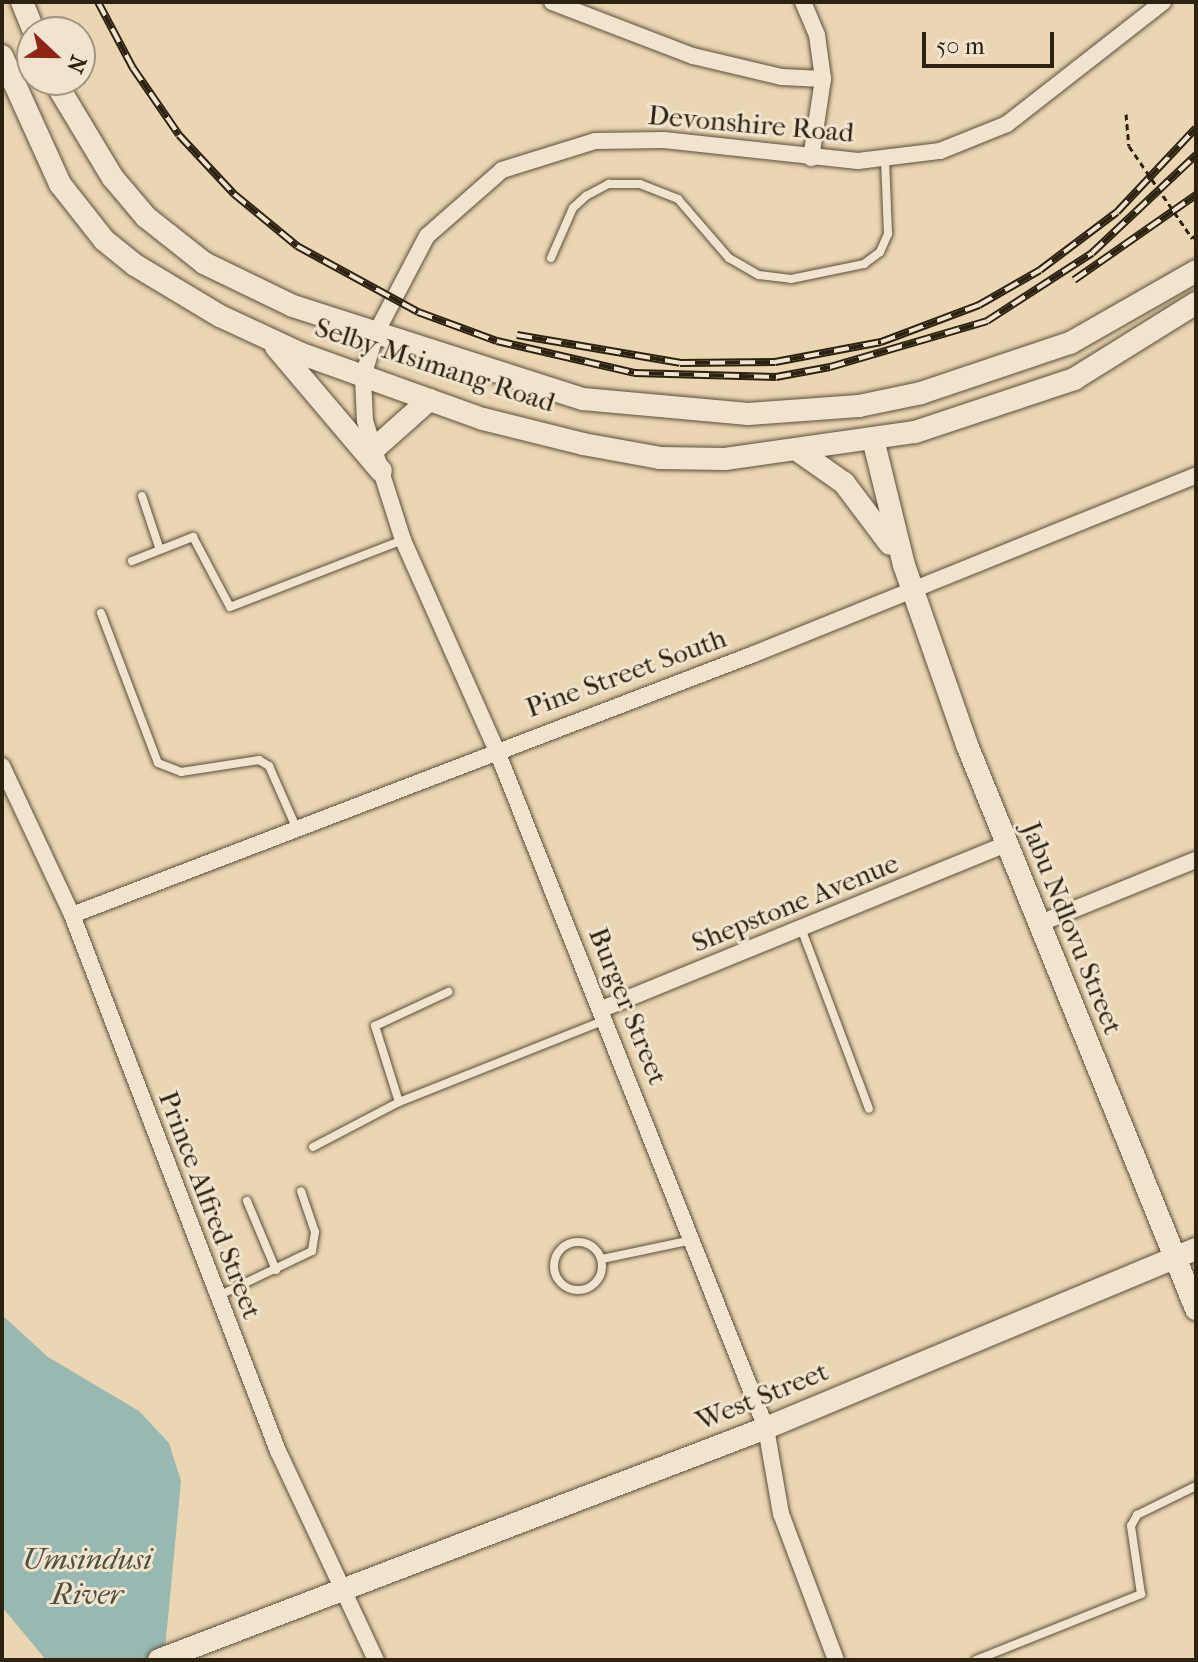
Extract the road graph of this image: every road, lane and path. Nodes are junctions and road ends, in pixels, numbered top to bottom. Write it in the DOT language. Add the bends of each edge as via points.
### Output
graph roads {
  1 [pos="552,2"];
  2 [pos="803,2"];
  3 [pos="1156,4"];
  4 [pos="2,56"];
  5 [pos="823,79"];
  6 [pos="63,96"];
  7 [pos="1126,114"];
  8 [pos="811,158"];
  9 [pos="885,160"];
  10 [pos="1196,235"];
  11 [pos="551,258"];
  12 [pos="1196,271"];
  13 [pos="1196,303"];
  14 [pos="376,333"];
  15 [pos="264,336"];
  16 [pos="363,377"];
  17 [pos="429,400"];
  18 [pos="873,439"];
  19 [pos="374,449"];
  20 [pos="800,452"];
  21 [pos="381,471"];
  22 [pos="1196,475"];
  23 [pos="142,496"];
  24 [pos="403,540"];
  25 [pos="159,547"];
  26 [pos="132,561"];
  27 [pos="904,565"];
  28 [pos="913,589"];
  29 [pos="101,613"];
  30 [pos="496,749"];
  31 [pos="2,766"];
  32 [pos="296,827"];
  33 [pos="1007,844"];
  34 [pos="1196,860"];
  35 [pos="72,915"];
  36 [pos="1038,924"];
  37 [pos="801,928"];
  38 [pos="448,992"];
  39 [pos="604,1014"];
  40 [pos="399,1102"];
  41 [pos="869,1109"];
  42 [pos="313,1147"];
  43 [pos="301,1191"];
  44 [pos="247,1201"];
  45 [pos="692,1239"];
  46 [pos="1196,1249"];
  47 [pos="1174,1258"];
  48 [pos="602,1259"];
  49 [pos="276,1270"];
  50 [pos="218,1297"];
  51 [pos="1196,1309"];
  52 [pos="766,1428"];
  53 [pos="1196,1486"];
  54 [pos="346,1588"];
  55 [pos="159,1660"];
  56 [pos="376,1660"];
  57 [pos="836,1660"];
  58 [pos="976,1660"];
  1 -- 5 [label="street" via="693,56 782,77"];
  2 -- 5 [label="street" via="817,35"];
  3 -- 9 [label="street, Devonshire Road" via="980,140"];
  4 -- 15 [label="main road, Selby Msimang Road" via="40,152 104,240 172,289"];
  5 -- 8 [label="street"];
  6 -- 14 [label="main road, Selby Msimang Road" via="106,168 171,239 248,287"];
  7 -- 10 [label="path, bridge" via="1129,146"];
  8 -- 9 [label="street, Devonshire Road"];
  8 -- 14 [label="street, Devonshire Road" via="639,139 570,144 530,158 480,185 427,236"];
  9 -- 11 [label="lane" via="888,234 880,252 864,264 791,279 759,275 729,258 678,199 640,184 609,184 586,196 573,208"];
  12 -- 14 [label="main road, Selby Msimang Road" via="1137,309 1007,367 921,393 801,412 686,413 583,399"];
  13 -- 18 [label="main road, Selby Msimang Road" via="1074,379 989,411"];
  14 -- 16 [label="street, Devonshire Road"];
  15 -- 16 [label="main road, Selby Msimang Road"];
  15 -- 21 [label="main road"];
  16 -- 17 [label="main road, Selby Msimang Road"];
  16 -- 19 [label="street, Burger Street"];
  17 -- 19 [label="main road"];
  17 -- 20 [label="main road, Selby Msimang Road" via="660,458"];
  18 -- 20 [label="main road, Selby Msimang Road"];
  18 -- 27 [label="main road, Jabu Ndlovu Street"];
  19 -- 21 [label="street, Burger Street"];
  20 -- 27 [label="main road, Jabu Ndlovu Street" via="844,483"];
  21 -- 24 [label="street, Burger Street"];
  22 -- 28 [label="street, Pine Street South"];
  23 -- 25 [label="lane"];
  24 -- 25 [label="lane" via="230,607 193,537"];
  24 -- 30 [label="street, Burger Street"];
  25 -- 26 [label="lane"];
  27 -- 28 [label="main road, Jabu Ndlovu Street"];
  28 -- 30 [label="street, Pine Street South"];
  28 -- 33 [label="main road, Jabu Ndlovu Street"];
  29 -- 32 [label="lane" via="158,763 181,772 259,760 269,766"];
  30 -- 32 [label="street, Pine Street South"];
  30 -- 39 [label="street, Burger Street"];
  31 -- 35 [label="street, Prince Alfred Street"];
  32 -- 35 [label="street, Pine Street South"];
  33 -- 36 [label="main road, Jabu Ndlovu Street"];
  33 -- 37 [label="street, Shepstone Avenue"];
  34 -- 36 [label="street"];
  35 -- 50 [label="street, Prince Alfred Street"];
  36 -- 47 [label="main road, Jabu Ndlovu Street"];
  37 -- 39 [label="street, Shepstone Avenue"];
  37 -- 41 [label="lane"];
  38 -- 40 [label="lane" via="375,1026"];
  39 -- 40 [label="lane"];
  39 -- 45 [label="street, Burger Street"];
  40 -- 42 [label="lane"];
  43 -- 49 [label="lane" via="315,1244 308,1255"];
  44 -- 49 [label="lane"];
  45 -- 48 [label="lane"];
  45 -- 52 [label="street, Burger Street"];
  46 -- 47 [label="main road, West Street"];
  47 -- 51 [label="main road, Jabu Ndlovu Street"];
  47 -- 52 [label="main road, West Street"];
  48 -- 48 [label="lane" via="579,1241 554,1258 554,1273 563,1286 592,1287 601,1274"];
  49 -- 50 [label="lane"];
  50 -- 54 [label="street, Prince Alfred Street" via="278,1451"];
  52 -- 54 [label="main road, West Street"];
  52 -- 57 [label="street, Burger Street" via="781,1514"];
  53 -- 58 [label="lane" via="1137,1515 1131,1526 1141,1594"];
  54 -- 55 [label="main road, West Street"];
  54 -- 56 [label="street, Prince Alfred Street"];
}
